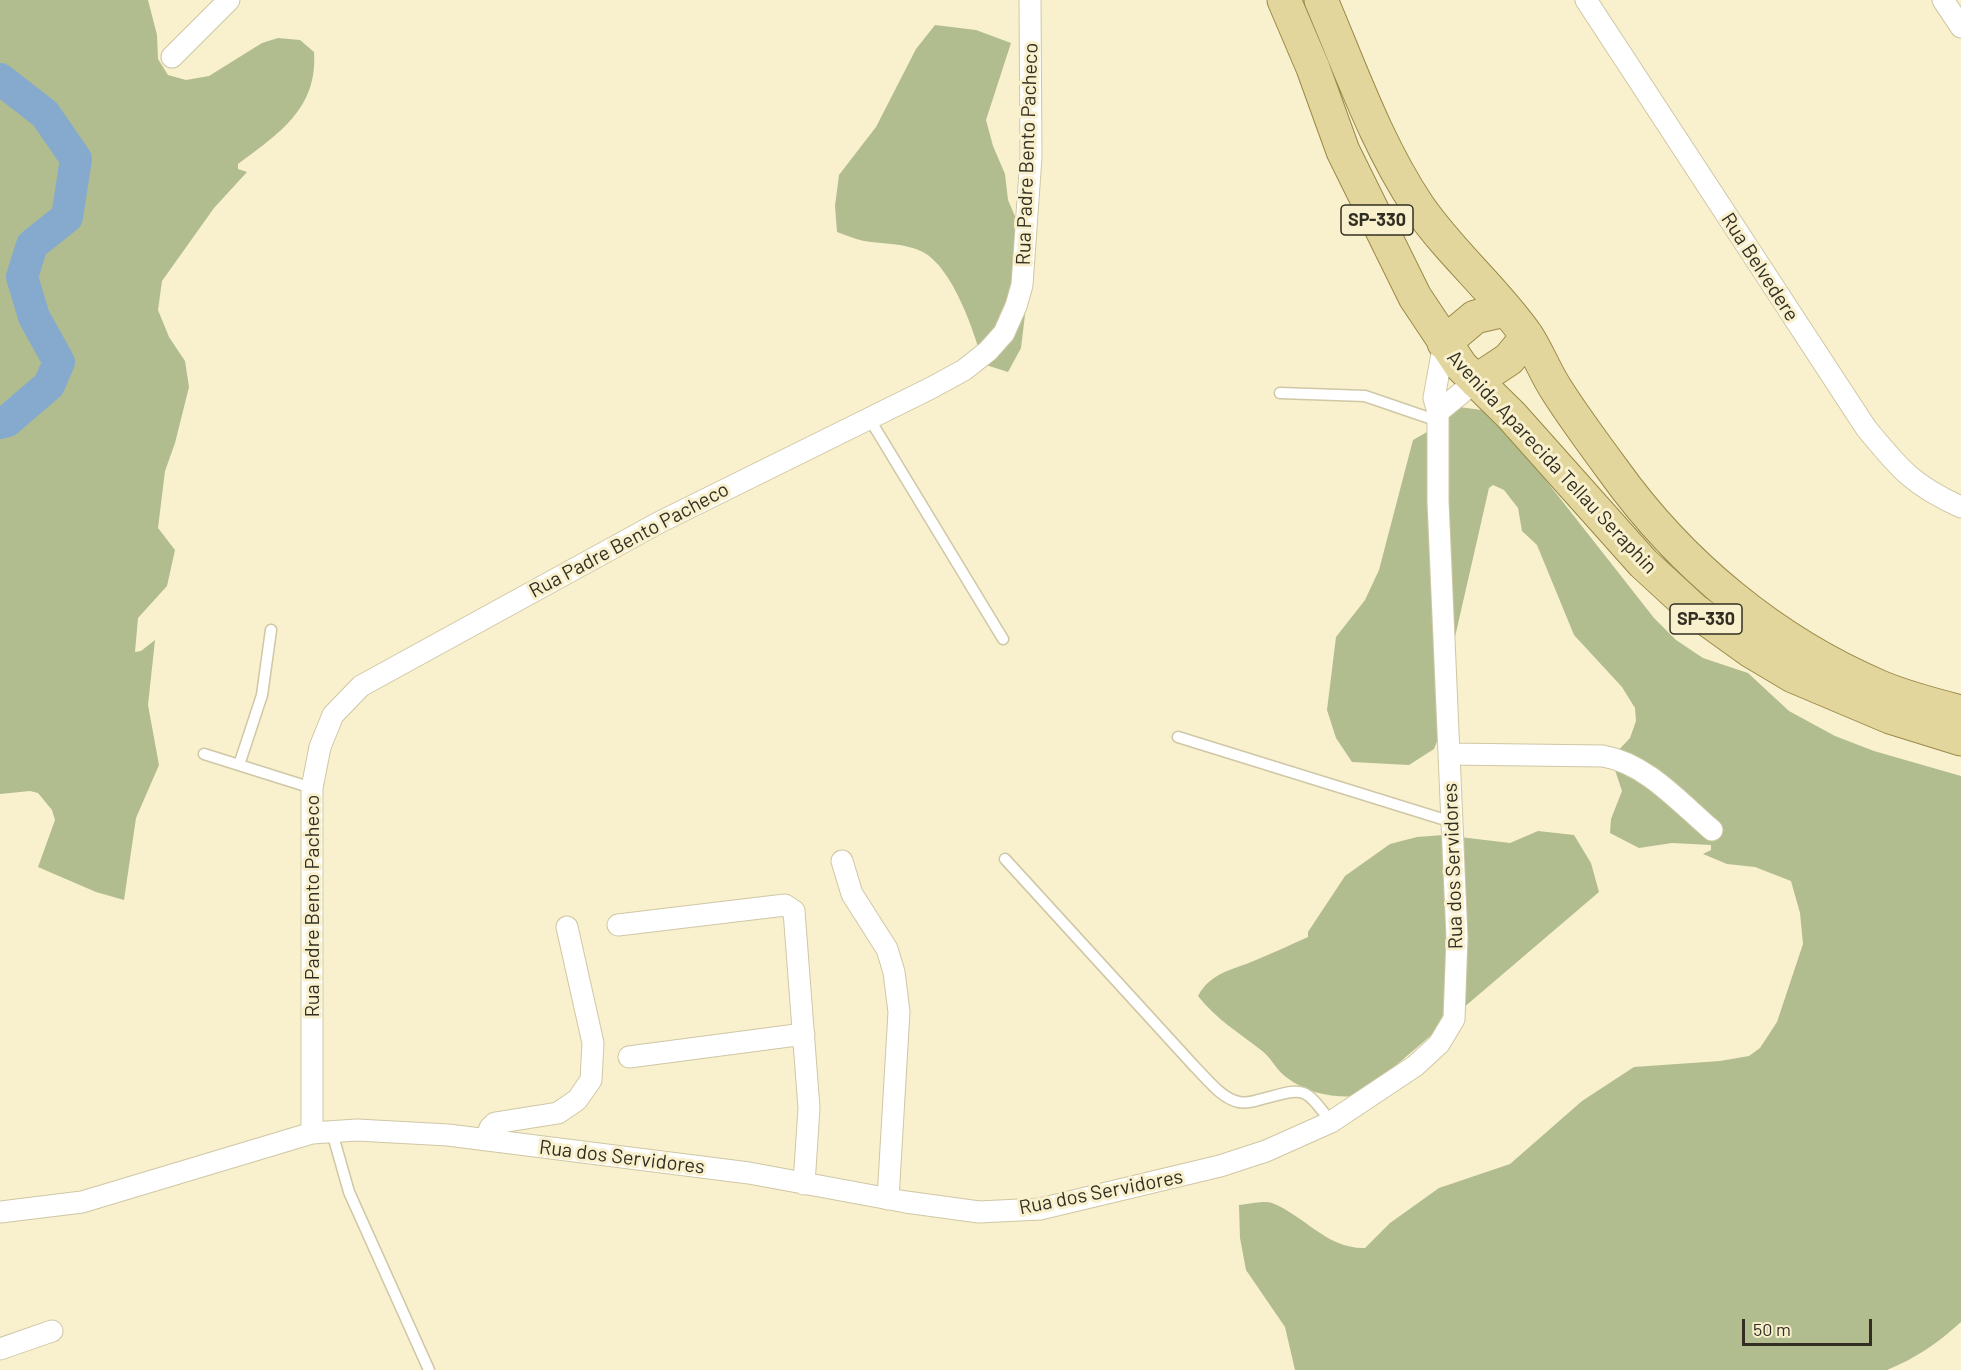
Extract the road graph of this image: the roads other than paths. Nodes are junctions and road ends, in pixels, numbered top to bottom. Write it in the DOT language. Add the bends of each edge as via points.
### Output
graph roads {
  1 [pos="229,0"];
  2 [pos="1030,0"];
  3 [pos="1284,0"];
  4 [pos="1321,0"];
  5 [pos="1586,0"];
  6 [pos="1943,0"];
  7 [pos="1961,27"];
  8 [pos="172,57"];
  9 [pos="1505,310"];
  10 [pos="1527,337"];
  11 [pos="1444,343"];
  12 [pos="1476,381"];
  13 [pos="1280,393"];
  14 [pos="1438,416"];
  15 [pos="869,418"];
  16 [pos="1961,507"];
  17 [pos="271,630"];
  18 [pos="1003,639"];
  19 [pos="1961,712"];
  20 [pos="1178,737"];
  21 [pos="1961,739"];
  22 [pos="1449,753"];
  23 [pos="204,754"];
  24 [pos="239,765"];
  25 [pos="312,788"];
  26 [pos="1452,822"];
  27 [pos="1712,830"];
  28 [pos="1005,859"];
  29 [pos="842,861"];
  30 [pos="618,925"];
  31 [pos="567,927"];
  32 [pos="804,1034"];
  33 [pos="629,1057"];
  34 [pos="1331,1122"];
  35 [pos="322,1132"];
  36 [pos="486,1140"];
  37 [pos="804,1184"];
  38 [pos="888,1199"];
  39 [pos="0,1212"];
  40 [pos="52,1331"];
  41 [pos="0,1349"];
  42 [pos="429,1370"];
  1 -- 8 [label="street"];
  2 -- 15 [label="street, Rua Padre Bento Pacheco" via="1031,157 1022,285 1016,306 1004,333 964,370"];
  3 -- 11 [label="main road, Avenida Aparecida Tellau Seraphin / SP-330" via="1343,152 1415,297"];
  4 -- 9 [label="main road, Avenida Aparecida Tellau Seraphin / SP-330" via="1387,158 1420,209"];
  5 -- 16 [label="street, Rua Belvedere" via="1866,428 1903,474"];
  6 -- 7 [label="street"];
  9 -- 10 [label="main road, Avenida Aparecida Tellau Seraphin / SP-330"];
  9 -- 11 [label="main road" via="1475,317"];
  10 -- 12 [label="main road" via="1509,359"];
  10 -- 19 [label="main road, Avenida Aparecida Tellau Seraphin / SP-330" via="1555,388 1614,472 1658,527 1700,570 1772,626 1847,671 1882,688"];
  11 -- 12 [label="main road, Avenida Aparecida Tellau Seraphin / SP-330"];
  11 -- 14 [label="street, Rua dos Servidores" via="1434,398"];
  12 -- 14 [label="street"];
  12 -- 21 [label="main road, Avenida Aparecida Tellau Seraphin / SP-330" via="1643,563 1694,610 1793,676 1890,717"];
  13 -- 14 [label="lane" via="1365,396"];
  14 -- 22 [label="street, Rua dos Servidores"];
  15 -- 18 [label="lane"];
  15 -- 25 [label="street, Rua Padre Bento Pacheco" via="660,522 362,686 333,715 320,747"];
  17 -- 24 [label="lane" via="262,695"];
  20 -- 26 [label="lane"];
  22 -- 26 [label="street, Rua dos Servidores"];
  22 -- 27 [label="street" via="1622,759 1641,770"];
  23 -- 24 [label="lane"];
  24 -- 25 [label="lane"];
  25 -- 35 [label="street, Rua Padre Bento Pacheco"];
  26 -- 34 [label="street, Rua dos Servidores" via="1457,938 1454,1019 1439,1044 1414,1066"];
  28 -- 34 [label="lane" via="1225,1096 1248,1102 1292,1090 1306,1093"];
  29 -- 38 [label="street" via="852,894 887,949 894,972 899,1012"];
  30 -- 32 [label="street" via="785,905 794,911"];
  31 -- 36 [label="street" via="593,1043 591,1080 577,1100 558,1113 495,1124"];
  32 -- 33 [label="street"];
  32 -- 37 [label="street" via="809,1108"];
  34 -- 38 [label="street, Rua dos Servidores" via="1266,1151 1220,1166 1040,1209 979,1212"];
  35 -- 36 [label="street, Rua dos Servidores" via="391,1131"];
  35 -- 39 [label="street, Rua dos Servidores" via="82,1202"];
  35 -- 42 [label="lane"];
  36 -- 37 [label="street, Rua dos Servidores" via="749,1173"];
  37 -- 38 [label="street, Rua dos Servidores"];
  40 -- 41 [label="street"];
}
